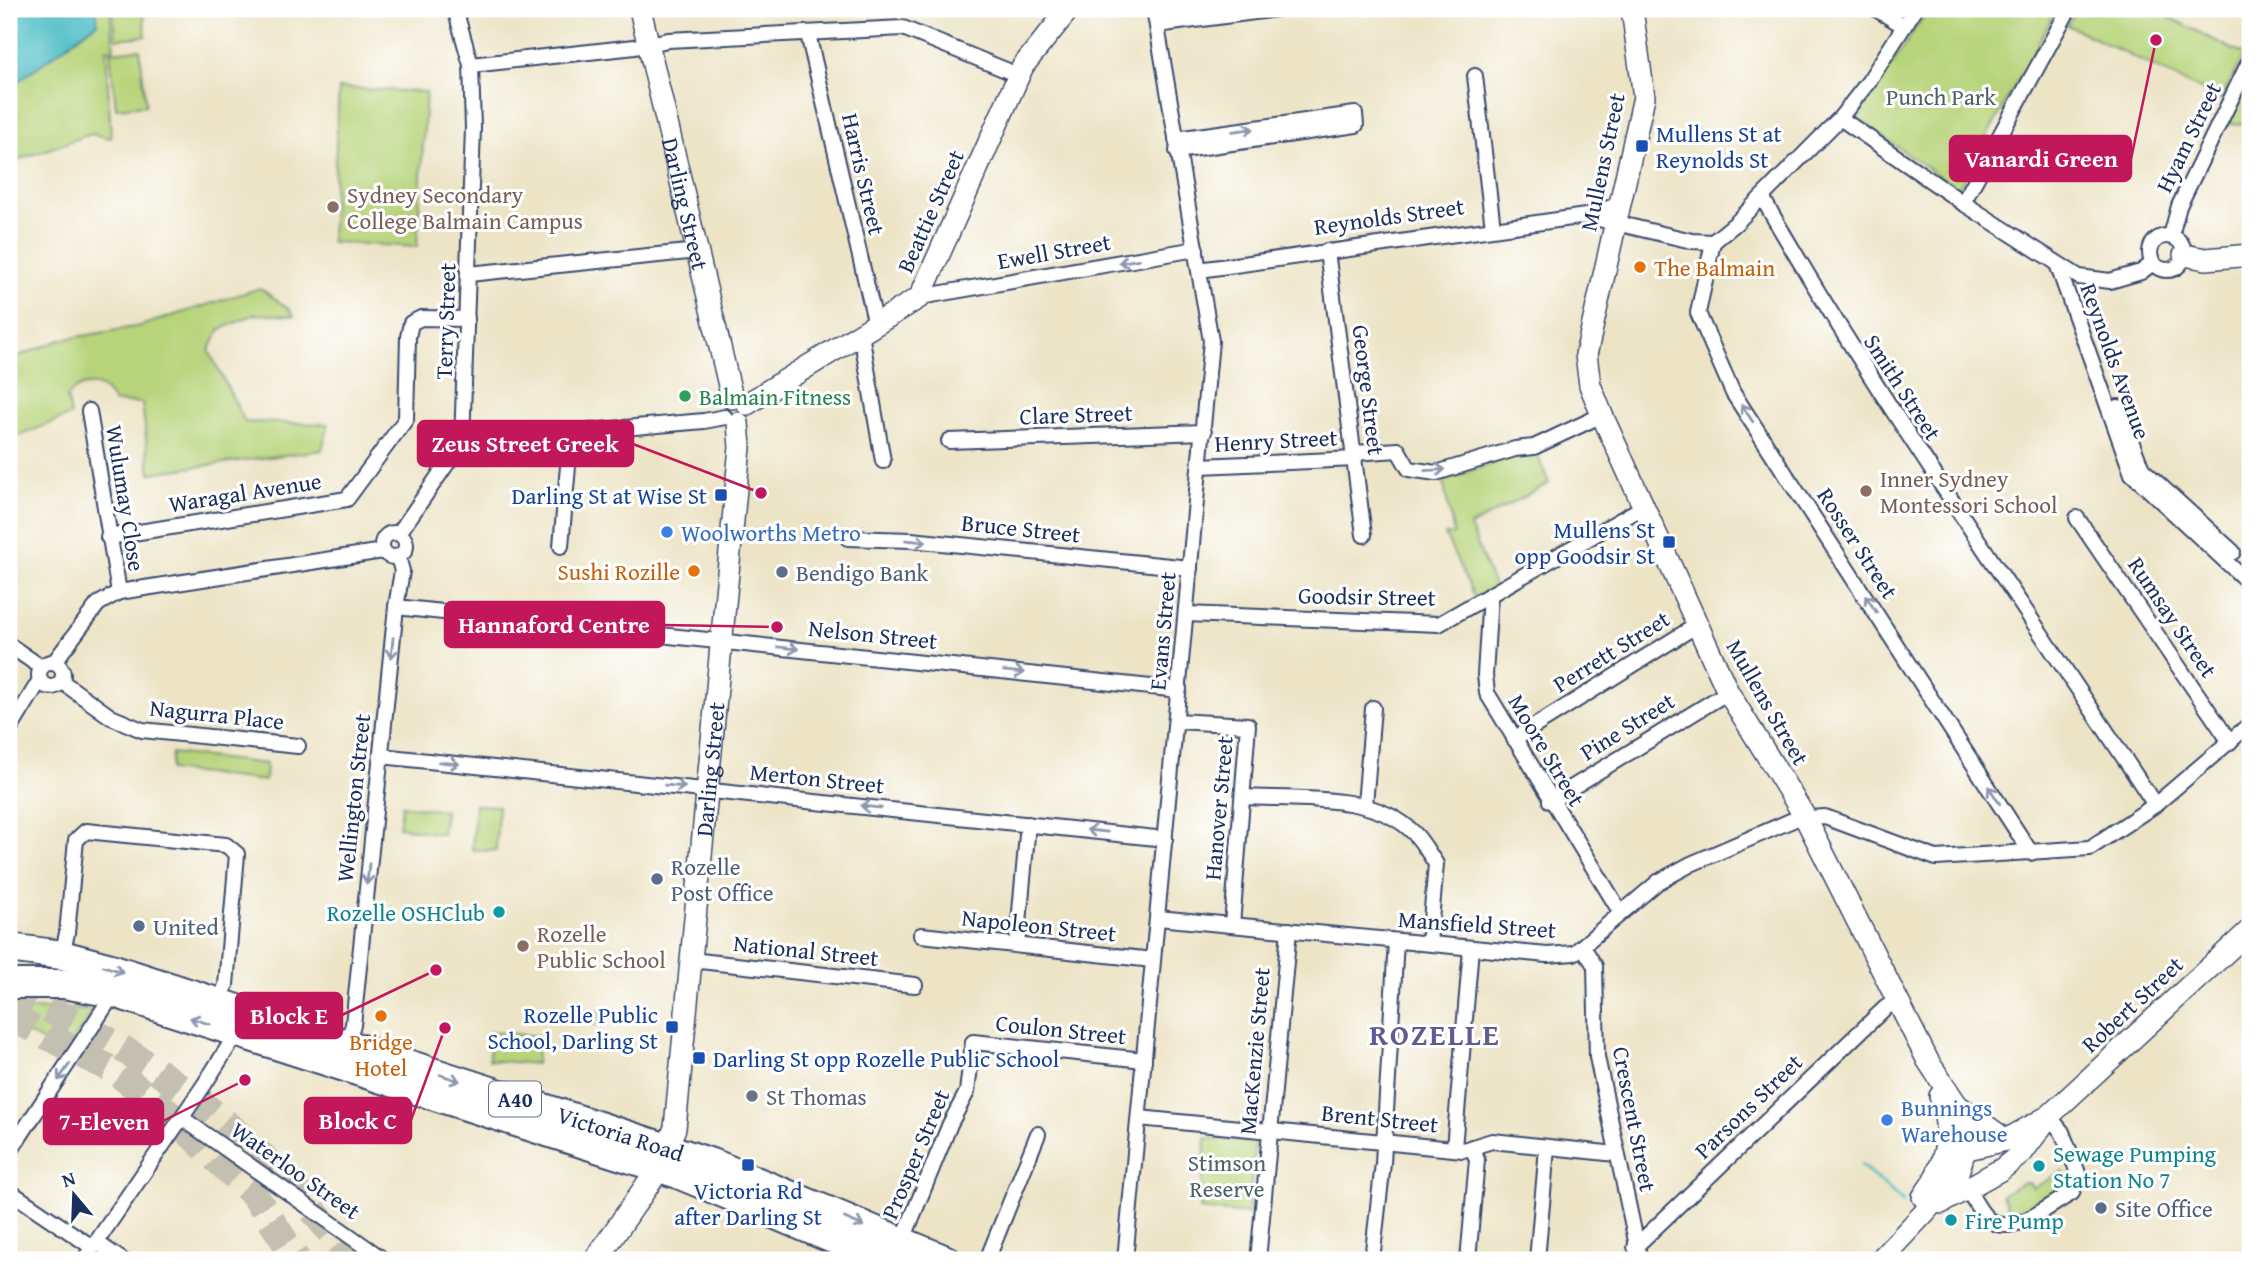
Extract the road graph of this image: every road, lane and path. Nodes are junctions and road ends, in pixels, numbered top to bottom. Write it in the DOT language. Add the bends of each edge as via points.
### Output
graph roads {
  1 [pos="455,9"];
  2 [pos="640,9"];
  3 [pos="1069,9"];
  4 [pos="1154,9"];
  5 [pos="1277,9"];
  6 [pos="1632,9"];
  7 [pos="1876,9"];
  8 [pos="1915,9"];
  9 [pos="2069,9"];
  10 [pos="1157,25"];
  11 [pos="1904,26"];
  12 [pos="808,34"];
  13 [pos="647,44"];
  14 [pos="2250,60"];
  15 [pos="471,65"];
  16 [pos="1018,75"];
  17 [pos="1475,76"];
  18 [pos="1840,118"];
  19 [pos="1271,132"];
  20 [pos="1177,145"];
  21 [pos="1762,197"];
  22 [pos="1963,203"];
  23 [pos="1618,214"];
  24 [pos="1586,216"];
  25 [pos="1493,228"];
  26 [pos="2171,236"];
  27 [pos="1713,242"];
  28 [pos="1196,249"];
  29 [pos="698,251"];
  30 [pos="1327,251"];
  31 [pos="2184,255"];
  32 [pos="2250,255"];
  33 [pos="2154,263"];
  34 [pos="2057,264"];
  35 [pos="1199,270"];
  36 [pos="470,274"];
  37 [pos="2079,277"];
  38 [pos="920,297"];
  39 [pos="467,319"];
  40 [pos="869,330"];
  41 [pos="735,410"];
  42 [pos="89,411"];
  43 [pos="1602,415"];
  44 [pos="571,432"];
  45 [pos="1204,432"];
  46 [pos="949,441"];
  47 [pos="462,442"];
  48 [pos="1354,456"];
  49 [pos="883,461"];
  50 [pos="1200,466"];
  51 [pos="2137,471"];
  52 [pos="1643,507"];
  53 [pos="2077,518"];
  54 [pos="399,533"];
  55 [pos="1364,535"];
  56 [pos="108,537"];
  57 [pos="848,538"];
  58 [pos="561,546"];
  59 [pos="383,551"];
  60 [pos="398,556"];
  61 [pos="1191,568"];
  62 [pos="2250,573"];
  63 [pos="2250,584"];
  64 [pos="119,592"];
  65 [pos="1489,595"];
  66 [pos="396,607"];
  67 [pos="1186,614"];
  68 [pos="1697,625"];
  69 [pos="720,640"];
  70 [pos="9,645"];
  71 [pos="50,674"];
  72 [pos="1179,690"];
  73 [pos="1728,692"];
  74 [pos="1373,708"];
  75 [pos="1176,720"];
  76 [pos="2250,724"];
  77 [pos="9,731"];
  78 [pos="1514,739"];
  79 [pos="2230,742"];
  80 [pos="298,746"];
  81 [pos="381,756"];
  82 [pos="707,789"];
  83 [pos="1243,797"];
  84 [pos="1550,801"];
  85 [pos="1365,804"];
  86 [pos="2155,805"];
  87 [pos="1805,817"];
  88 [pos="1028,824"];
  89 [pos="1165,839"];
  90 [pos="2031,853"];
  91 [pos="1621,913"];
  92 [pos="1158,918"];
  93 [pos="1232,925"];
  94 [pos="1289,930"];
  95 [pos="2250,930"];
  96 [pos="921,935"];
  97 [pos="1396,940"];
  98 [pos="1429,943"];
  99 [pos="1017,945"];
  100 [pos="1583,947"];
  101 [pos="9,948"];
  102 [pos="1471,948"];
  103 [pos="62,955"];
  104 [pos="691,960"];
  105 [pos="1153,960"];
  106 [pos="9,984"];
  107 [pos="915,985"];
  108 [pos="114,993"];
  109 [pos="1896,1001"];
  110 [pos="219,1004"];
  111 [pos="237,1032"];
  112 [pos="973,1042"];
  113 [pos="346,1044"];
  114 [pos="322,1059"];
  115 [pos="1144,1060"];
  116 [pos="1928,1061"];
  117 [pos="1956,1105"];
  118 [pos="2049,1116"];
  119 [pos="182,1118"];
  120 [pos="1139,1118"];
  121 [pos="1270,1129"];
  122 [pos="1038,1134"];
  123 [pos="1383,1142"];
  124 [pos="2014,1146"];
  125 [pos="1472,1147"];
  126 [pos="1547,1148"];
  127 [pos="1454,1149"];
  128 [pos="9,1153"];
  129 [pos="1616,1154"];
  130 [pos="1958,1155"];
  131 [pos="663,1158"];
  132 [pos="1961,1190"];
  133 [pos="9,1191"];
  134 [pos="1926,1212"];
  135 [pos="94,1245"];
  136 [pos="893,1251"];
  137 [pos="1638,1254"];
  138 [pos="1881,1259"];
  139 [pos="84,1260"];
  140 [pos="122,1260"];
  141 [pos="384,1260"];
  142 [pos="596,1260"];
  143 [pos="946,1260"];
  144 [pos="986,1260"];
  145 [pos="1125,1260"];
  146 [pos="1258,1260"];
  147 [pos="1372,1260"];
  148 [pos="1468,1260"];
  149 [pos="1537,1260"];
  1 -- 15 [label="street, Terry Street"];
  2 -- 13 [label="street, Darling Street"];
  3 -- 16 [label="street, Beattie Street"];
  4 -- 10 [label="street, Evans Street"];
  5 -- 10 [label="street"];
  6 -- 23 [label="street, Mullens Street" via="1645,90"];
  7 -- 11 [label="street"];
  8 -- 11 [label="street"];
  9 -- 22 [label="street"];
  10 -- 20 [label="street, Evans Street"];
  11 -- 18 [label="street"];
  12 -- 13 [label="street"];
  12 -- 16 [label="street" via="903,28"];
  12 -- 40 [label="street, Harris Street"];
  13 -- 15 [label="street"];
  13 -- 29 [label="street, Darling Street"];
  14 -- 26 [label="street, Hyam Street" via="2179,206"];
  15 -- 36 [label="street, Terry Street"];
  16 -- 38 [label="street, Beattie Street"];
  17 -- 25 [label="street"];
  18 -- 21 [label="street"];
  18 -- 22 [label="street"];
  19 -- 19 [label="street" via="1355,114 1356,125"];
  19 -- 20 [label="street"];
  20 -- 28 [label="street, Evans Street"];
  21 -- 27 [label="street"];
  21 -- 86 [label="street, Smith Street" via="1886,404"];
  22 -- 34 [label="street"];
  23 -- 24 [label="street, Reynolds Street"];
  23 -- 24 [label="street, Reynolds Street"];
  23 -- 27 [label="street, Reynolds Street" via="1692,241"];
  23 -- 43 [label="street, Mullens Street" via="1586,355 1590,385"];
  24 -- 25 [label="street, Reynolds Street"];
  25 -- 30 [label="street, Reynolds Street"];
  26 -- 31 [label="street" via="2180,242"];
  26 -- 33 [label="street" via="2153,243"];
  90 -- 27 [label="street, Rosser Street, one-way" via="1733,393 1698,313"];
  28 -- 35 [label="street, Evans Street"];
  28 -- 38 [label="street, Ewell Street, one-way"];
  29 -- 36 [label="street"];
  29 -- 41 [label="street, Darling Street"];
  30 -- 35 [label="street, Reynolds Street"];
  30 -- 48 [label="street, George Street"];
  31 -- 32 [label="street" via="2206,259"];
  31 -- 33 [label="street" via="2172,268 2162,269"];
  33 -- 37 [label="street" via="2110,281"];
  34 -- 37 [label="street"];
  34 -- 51 [label="street, Reynolds Avenue"];
  35 -- 45 [label="street, Evans Street" via="1211,341"];
  36 -- 39 [label="street, Terry Street"];
  37 -- 51 [label="street, Reynolds Avenue" via="2079,307"];
  38 -- 40 [label="street, Beattie Street"];
  39 -- 47 [label="street, Terry Street"];
  39 -- 56 [label="street, Waragal Avenue" via="421,318 411,323 406,419 347,499"];
  40 -- 41 [label="street, Beattie Street"];
  40 -- 49 [label="street, Harris Street"];
  41 -- 44 [label="street" via="704,421"];
  41 -- 69 [label="street, Darling Street" via="740,447"];
  42 -- 56 [label="street, Wulumay Close"];
  48 -- 43 [label="street, Henry Street, one-way" via="1398,450 1409,469 1436,473 1534,447"];
  43 -- 52 [label="street, Mullens Street"];
  44 -- 47 [label="street"];
  44 -- 58 [label="street"];
  45 -- 46 [label="street, Clare Street"];
  45 -- 50 [label="street, Evans Street"];
  47 -- 54 [label="street"];
  48 -- 50 [label="street, Henry Street"];
  48 -- 55 [label="street, George Street"];
  50 -- 61 [label="street, Evans Street"];
  51 -- 62 [label="street" via="2248,565"];
  51 -- 63 [label="street"];
  52 -- 65 [label="street, Goodsir Street"];
  52 -- 68 [label="street, Mullens Street"];
  53 -- 79 [label="street, Rumsay Street"];
  54 -- 59 [label="street" via="386,535"];
  54 -- 60 [label="street" via="407,545"];
  56 -- 64 [label="street, Wulumay Close"];
  57 -- 61 [label="street, Bruce Street, one-way"];
  59 -- 60 [label="street"];
  59 -- 64 [label="street"];
  60 -- 66 [label="street, Wellington Street" via="402,571"];
  61 -- 67 [label="street, Evans Street"];
  64 -- 71 [label="street" via="99,604"];
  65 -- 67 [label="street, Goodsir Street" via="1438,624"];
  65 -- 78 [label="street, Moore Street" via="1487,693"];
  66 -- 69 [label="street, Nelson Street"];
  66 -- 81 [label="street, Wellington Street, one-way"];
  67 -- 72 [label="street, Evans Street"];
  68 -- 73 [label="street, Mullens Street"];
  68 -- 78 [label="street, Perrett Street"];
  69 -- 72 [label="street, Nelson Street, one-way"];
  69 -- 82 [label="street, Darling Street"];
  70 -- 71 [label="street, Nagurra Place"];
  71 -- 77 [label="street"];
  71 -- 80 [label="street, Nagurra Place" via="111,717 142,730"];
  72 -- 75 [label="street, Evans Street"];
  73 -- 84 [label="street, Pine Street"];
  73 -- 87 [label="street, Mullens Street"];
  74 -- 85 [label="street"];
  75 -- 83 [label="street, Hanover Street" via="1248,726"];
  75 -- 89 [label="street, Evans Street"];
  76 -- 79 [label="street, Mansfield Street"];
  78 -- 84 [label="street, Moore Street"];
  79 -- 86 [label="street, Mansfield Street"];
  81 -- 82 [label="street, Merton Street, one-way"];
  81 -- 113 [label="street, Wellington Street, one-way" via="353,1025"];
  88 -- 82 [label="street, Merton Street, one-way"];
  82 -- 104 [label="street, Darling Street"];
  83 -- 85 [label="street"];
  83 -- 93 [label="street, Hanover Street"];
  84 -- 91 [label="street, Moore Street"];
  85 -- 98 [label="street" via="1414,832 1436,864"];
  86 -- 90 [label="street, Mansfield Street" via="2090,848"];
  87 -- 90 [label="street, Mansfield Street" via="1839,821 1936,858"];
  87 -- 91 [label="street, Mansfield Street" via="1691,864 1658,882"];
  87 -- 109 [label="street, Mullens Street"];
  89 -- 88 [label="street, Merton Street, one-way"];
  88 -- 99 [label="street"];
  89 -- 92 [label="street, Evans Street"];
  91 -- 100 [label="street, Mansfield Street"];
  92 -- 93 [label="street, Mansfield Street"];
  92 -- 105 [label="street, Evans Street"];
  93 -- 94 [label="street, Mansfield Street"];
  94 -- 97 [label="street, Mansfield Street"];
  94 -- 121 [label="street, MacKenzie Street"];
  95 -- 118 [label="street, Robert Street"];
  96 -- 99 [label="street, Napoleon Street"];
  97 -- 98 [label="street, Mansfield Street"];
  97 -- 123 [label="street"];
  98 -- 102 [label="street, Mansfield Street"];
  99 -- 105 [label="street, Napoleon Street"];
  100 -- 102 [label="street, Mansfield Street" via="1574,953 1547,955"];
  100 -- 129 [label="street, Crescent Street" via="1595,966 1597,1057"];
  101 -- 103 [label="highway, Victoria Road / A40"];
  102 -- 127 [label="street"];
  103 -- 110 [label="highway, Victoria Road / A40, one-way"];
  103 -- 110 [label="street" via="76,840 86,831 226,845 237,854 226,985"];
  104 -- 107 [label="street, National Street"];
  104 -- 131 [label="street, Darling Street" via="675,1128"];
  105 -- 115 [label="street, Evans Street"];
  106 -- 108 [label="highway, Victoria Road / A40" via="63,984"];
  111 -- 108 [label="highway, Victoria Road / A40, one-way"];
  108 -- 128 [label="street, one-way"];
  109 -- 116 [label="street, Mullens Street"];
  109 -- 137 [label="street, Parsons Street" via="1822,1067"];
  110 -- 113 [label="highway, Victoria Road / A40"];
  111 -- 114 [label="highway, Victoria Road / A40"];
  111 -- 119 [label="street"];
  112 -- 115 [label="street, Coulon Street"];
  112 -- 136 [label="street, Prosper Street" via="967,1092"];
  113 -- 114 [label="highway" via="336,1055"];
  113 -- 131 [label="highway, Victoria Road / A40, one-way"];
  114 -- 131 [label="highway, Victoria Road / A40"];
  115 -- 120 [label="street, Evans Street"];
  116 -- 117 [label="street, Mullens Street"];
  116 -- 130 [label="street"];
  117 -- 124 [label="street"];
  117 -- 130 [label="street, Mullens Street"];
  118 -- 124 [label="street, Robert Street"];
  118 -- 132 [label="street" via="2062,1132 2076,1167 2078,1181 2072,1193 2018,1223 2005,1225 1986,1218 1969,1192"];
  119 -- 135 [label="street"];
  119 -- 141 [label="street, Waterloo Street"];
  120 -- 121 [label="street, Brent Street"];
  120 -- 145 [label="street, Evans Street"];
  121 -- 123 [label="street, Brent Street"];
  121 -- 146 [label="street, MacKenzie Street"];
  122 -- 144 [label="street"];
  123 -- 127 [label="street, Brent Street"];
  123 -- 147 [label="street"];
  124 -- 130 [label="street"];
  124 -- 132 [label="street, Robert Street" via="2002,1169"];
  125 -- 126 [label="street, Brent Street" via="1492,1141"];
  125 -- 127 [label="street, Brent Street"];
  125 -- 148 [label="street" via="1477,1160"];
  126 -- 129 [label="street, Brent Street"];
  126 -- 149 [label="street"];
  129 -- 137 [label="street, Crescent Street"];
  130 -- 134 [label="street" via="1958,1172"];
  130 -- 138 [label="street"];
  131 -- 136 [label="highway, Victoria Road / A40"];
  131 -- 142 [label="main road, Darling Street"];
  132 -- 134 [label="street, Robert Street"];
  133 -- 135 [label="street"];
  134 -- 138 [label="street"];
  135 -- 139 [label="street"];
  135 -- 140 [label="street"];
  136 -- 143 [label="highway, Victoria Road / A40"];
}
